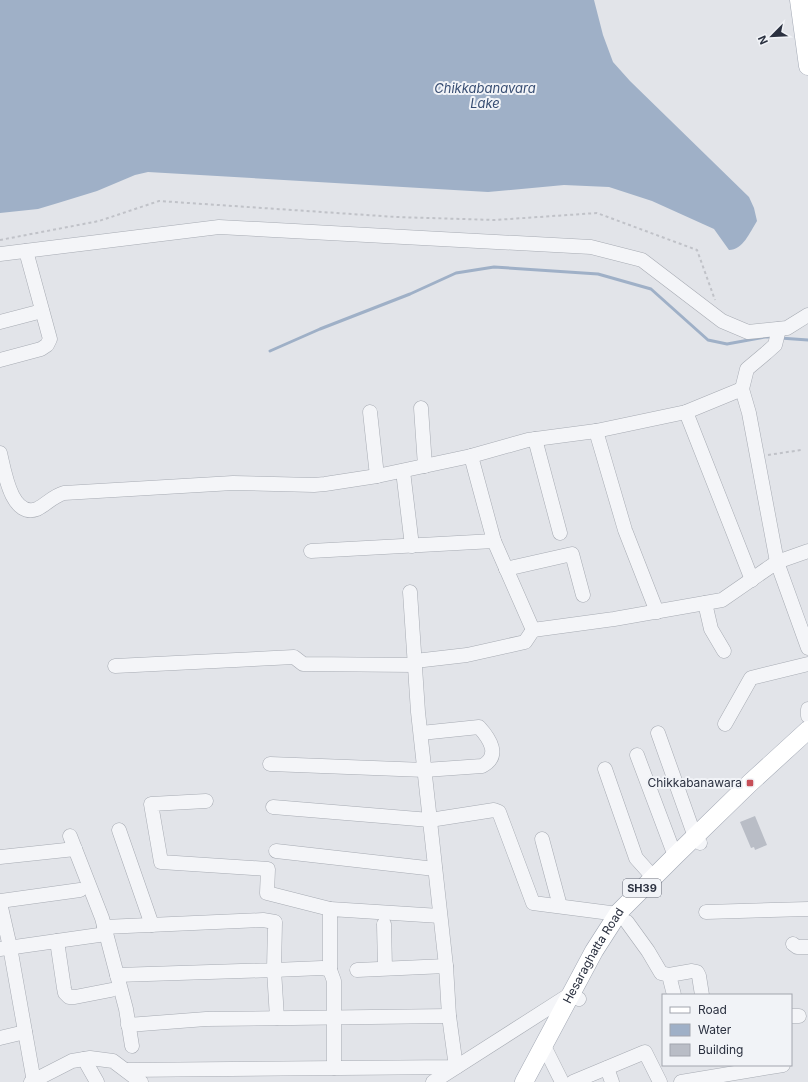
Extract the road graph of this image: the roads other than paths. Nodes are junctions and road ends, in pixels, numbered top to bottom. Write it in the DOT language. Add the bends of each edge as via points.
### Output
graph roads {
  1 [pos="799,0"];
  2 [pos="808,66"];
  3 [pos="26,251"];
  4 [pos="0,254"];
  5 [pos="42,311"];
  6 [pos="808,315"];
  7 [pos="0,322"];
  8 [pos="777,335"];
  9 [pos="0,360"];
  10 [pos="742,389"];
  11 [pos="420,408"];
  12 [pos="370,412"];
  13 [pos="686,412"];
  14 [pos="596,431"];
  15 [pos="535,439"];
  16 [pos="0,453"];
  17 [pos="471,456"];
  18 [pos="425,466"];
  19 [pos="403,470"];
  20 [pos="377,476"];
  21 [pos="560,533"];
  22 [pos="494,541"];
  23 [pos="412,546"];
  24 [pos="311,550"];
  25 [pos="808,551"];
  26 [pos="777,562"];
  27 [pos="506,569"];
  28 [pos="752,580"];
  29 [pos="410,592"];
  30 [pos="583,595"];
  31 [pos="705,603"];
  32 [pos="657,612"];
  33 [pos="534,630"];
  34 [pos="808,648"];
  35 [pos="724,650"];
  36 [pos="415,663"];
  37 [pos="808,664"];
  38 [pos="115,666"];
  39 [pos="808,708"];
  40 [pos="808,716"];
  41 [pos="725,724"];
  42 [pos="808,730"];
  43 [pos="421,733"];
  44 [pos="658,733"];
  45 [pos="808,744"];
  46 [pos="637,755"];
  47 [pos="270,764"];
  48 [pos="605,768"];
  49 [pos="425,770"];
  50 [pos="206,801"];
  51 [pos="273,807"];
  52 [pos="430,820"];
  53 [pos="119,830"];
  54 [pos="542,839"];
  55 [pos="698,840"];
  56 [pos="276,851"];
  57 [pos="675,856"];
  58 [pos="0,857"];
  59 [pos="435,869"];
  60 [pos="653,877"];
  61 [pos="80,890"];
  62 [pos="0,902"];
  63 [pos="560,906"];
  64 [pos="330,909"];
  65 [pos="808,909"];
  66 [pos="706,912"];
  67 [pos="440,916"];
  68 [pos="623,918"];
  69 [pos="384,924"];
  70 [pos="152,925"];
  71 [pos="105,930"];
  72 [pos="56,941"];
  73 [pos="794,944"];
  74 [pos="808,947"];
  75 [pos="5,948"];
  76 [pos="446,966"];
  77 [pos="385,968"];
  78 [pos="274,970"];
  79 [pos="330,970"];
  80 [pos="357,970"];
  81 [pos="117,975"];
  82 [pos="669,975"];
  83 [pos="111,990"];
  84 [pos="674,994"];
  85 [pos="702,994"];
  86 [pos="574,997"];
  87 [pos="449,1016"];
  88 [pos="277,1018"];
  89 [pos="334,1018"];
  90 [pos="128,1025"];
  91 [pos="25,1032"];
  92 [pos="0,1038"];
  93 [pos="132,1046"];
  94 [pos="546,1050"];
  95 [pos="84,1059"];
  96 [pos="768,1066"];
  97 [pos="456,1067"];
  98 [pos="334,1068"];
  99 [pos="607,1068"];
  100 [pos="126,1070"];
  101 [pos="714,1071"];
  102 [pos="33,1082"];
  103 [pos="97,1082"];
  104 [pos="141,1082"];
  105 [pos="433,1082"];
  106 [pos="524,1082"];
  107 [pos="535,1082"];
  108 [pos="562,1082"];
  109 [pos="574,1082"];
  110 [pos="612,1082"];
  111 [pos="660,1082"];
  112 [pos="681,1082"];
  1 -- 2 [label="main road"];
  3 -- 4 [label="street"];
  3 -- 5 [label="street"];
  3 -- 8 [label="street" via="219,227 591,247 642,260 722,321 748,332"];
  5 -- 7 [label="street"];
  5 -- 9 [label="street" via="50,339 47,345"];
  6 -- 8 [label="street"];
  8 -- 10 [label="street" via="766,353 747,369"];
  10 -- 13 [label="street"];
  10 -- 26 [label="street" via="749,413"];
  11 -- 18 [label="street"];
  12 -- 20 [label="street"];
  13 -- 14 [label="street"];
  13 -- 28 [label="street"];
  14 -- 15 [label="street"];
  14 -- 32 [label="street" via="625,530"];
  15 -- 17 [label="street"];
  15 -- 21 [label="street"];
  16 -- 20 [label="street" via="14,500 29,510 36,509 56,495 64,493 233,483 314,485"];
  17 -- 18 [label="street"];
  17 -- 22 [label="street"];
  18 -- 19 [label="street"];
  19 -- 20 [label="street"];
  19 -- 23 [label="street"];
  22 -- 23 [label="street"];
  22 -- 27 [label="street"];
  23 -- 24 [label="street"];
  25 -- 26 [label="street"];
  26 -- 28 [label="street"];
  26 -- 34 [label="street"];
  27 -- 30 [label="street" via="572,554"];
  27 -- 33 [label="street"];
  28 -- 31 [label="street" via="722,600"];
  29 -- 36 [label="street"];
  31 -- 32 [label="street"];
  31 -- 35 [label="street" via="711,629"];
  32 -- 33 [label="street"];
  33 -- 36 [label="street" via="525,642"];
  36 -- 38 [label="street" via="304,664 294,657"];
  36 -- 43 [label="street"];
  37 -- 41 [label="street" via="750,678"];
  39 -- 40 [label="street"];
  42 -- 55 [label="main road, Hesaraghatta Road / SH39" via="750,783"];
  43 -- 49 [label="street"];
  43 -- 49 [label="street" via="479,727 488,736 493,748 488,763 482,766"];
  44 -- 55 [label="street"];
  45 -- 55 [label="main road"];
  46 -- 57 [label="street"];
  47 -- 49 [label="street"];
  48 -- 60 [label="street" via="636,858"];
  49 -- 52 [label="street"];
  50 -- 64 [label="street" via="150,804 161,862 268,869 267,893"];
  51 -- 52 [label="street"];
  52 -- 59 [label="street"];
  52 -- 63 [label="street" via="488,810 499,812 533,903"];
  53 -- 70 [label="street"];
  54 -- 63 [label="street"];
  55 -- 57 [label="main road, Hesaraghatta Road / SH39"];
  55 -- 68 [label="main road" via="652,892"];
  56 -- 59 [label="street"];
  57 -- 60 [label="main road, Hesaraghatta Road / SH39"];
  58 -- 71 [label="street" via="72,843"];
  59 -- 67 [label="street"];
  60 -- 68 [label="main road, Hesaraghatta Road / SH39"];
  61 -- 62 [label="street"];
  62 -- 75 [label="street"];
  63 -- 68 [label="street"];
  64 -- 67 [label="street"];
  64 -- 79 [label="street"];
  65 -- 66 [label="street"];
  67 -- 76 [label="street"];
  68 -- 82 [label="street" via="661,973"];
  68 -- 86 [label="main road" via="589,982"];
  69 -- 77 [label="street"];
  70 -- 71 [label="street"];
  70 -- 78 [label="street" via="263,920 275,922"];
  71 -- 72 [label="street"];
  71 -- 81 [label="street"];
  72 -- 75 [label="street"];
  72 -- 83 [label="street" via="65,993 69,997"];
  73 -- 74 [label="street" via="797,947"];
  75 -- 91 [label="street"];
  76 -- 77 [label="street"];
  76 -- 87 [label="street"];
  77 -- 80 [label="street"];
  78 -- 79 [label="street"];
  78 -- 81 [label="street"];
  78 -- 88 [label="street"];
  79 -- 89 [label="street" via="334,981"];
  81 -- 90 [label="street"];
  82 -- 84 [label="street"];
  82 -- 85 [label="street" via="697,972"];
  86 -- 94 [label="main road"];
  86 -- 97 [label="street"];
  87 -- 89 [label="street"];
  87 -- 97 [label="street"];
  88 -- 89 [label="street"];
  88 -- 90 [label="street" via="206,1019"];
  89 -- 98 [label="street"];
  90 -- 93 [label="street"];
  91 -- 92 [label="street"];
  91 -- 102 [label="street"];
  94 -- 106 [label="main road"];
  94 -- 107 [label="main road"];
  94 -- 108 [label="street"];
  95 -- 100 [label="street" via="112,1061"];
  95 -- 102 [label="street" via="72,1061"];
  95 -- 103 [label="street"];
  96 -- 101 [label="street"];
  97 -- 98 [label="street"];
  97 -- 105 [label="street"];
  98 -- 100 [label="street"];
  99 -- 109 [label="street"];
  99 -- 110 [label="street"];
  99 -- 111 [label="street" via="646,1052"];
  100 -- 104 [label="street"];
  101 -- 112 [label="street"];
}
